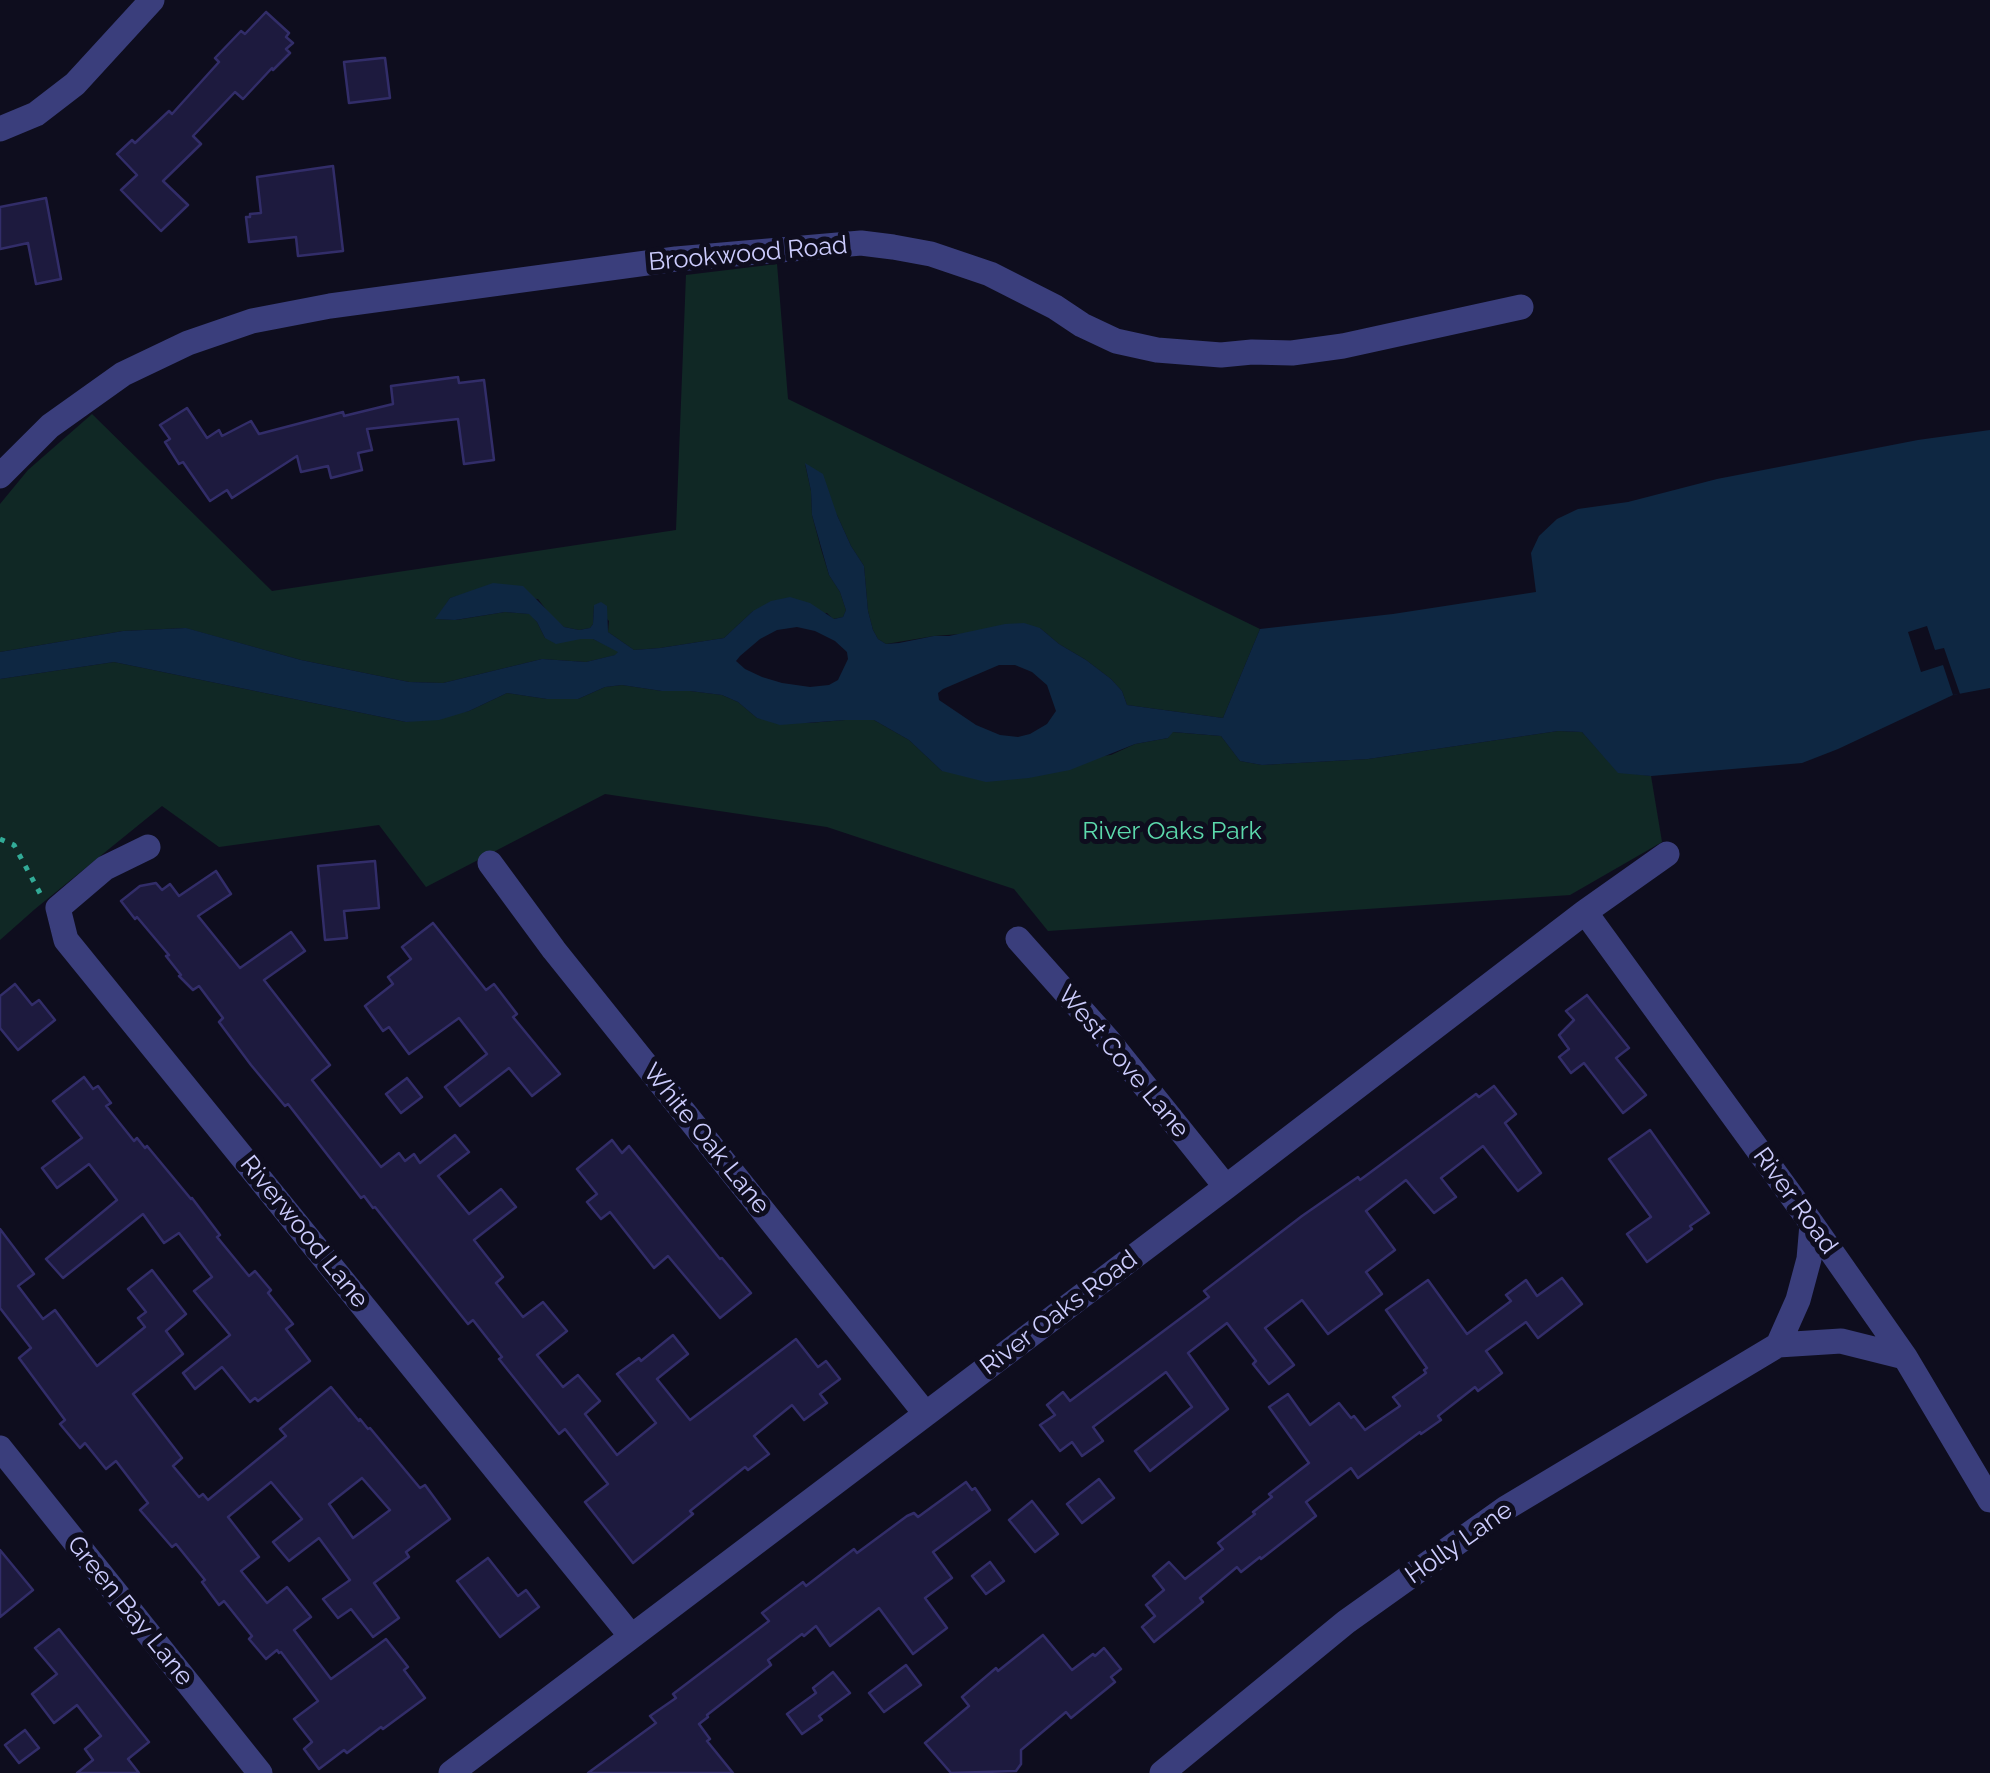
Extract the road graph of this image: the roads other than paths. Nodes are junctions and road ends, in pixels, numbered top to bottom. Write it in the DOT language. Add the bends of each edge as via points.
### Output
graph roads {
  1 [pos="152,0"];
  2 [pos="0,128"];
  3 [pos="1521,308"];
  4 [pos="0,476"];
  5 [pos="148,846"];
  6 [pos="1667,854"];
  7 [pos="490,863"];
  8 [pos="1584,912"];
  9 [pos="1018,939"];
  10 [pos="1226,1187"];
  11 [pos="1812,1224"];
  12 [pos="1778,1345"];
  13 [pos="1905,1356"];
  14 [pos="926,1413"];
  15 [pos="0,1448"];
  16 [pos="1990,1500"];
  17 [pos="631,1636"];
  18 [pos="260,1773"];
  19 [pos="451,1773"];
  20 [pos="1162,1773"];
  1 -- 2 [label="street" via="75,84 36,114"];
  3 -- 4 [label="street, Brookwood Road" via="1343,346 1221,355 1116,341 990,274 894,246 676,259 252,321 123,374 50,426"];
  5 -- 17 [label="street, Riverwood Lane" via="104,868 58,908 66,940"];
  6 -- 8 [label="street, River Oaks Road"];
  7 -- 14 [label="street, White Oak Lane"];
  8 -- 10 [label="street, River Oaks Road"];
  8 -- 11 [label="street, River Road"];
  9 -- 10 [label="street, West Cove Lane"];
  10 -- 14 [label="street, River Oaks Road"];
  11 -- 12 [label="street" via="1798,1300"];
  11 -- 13 [label="street, River Road"];
  12 -- 13 [label="street, Holly Lane" via="1841,1341"];
  12 -- 20 [label="street, Holly Lane" via="1506,1508 1346,1622"];
  13 -- 16 [label="street, River Road"];
  14 -- 17 [label="street, River Oaks Road"];
  15 -- 18 [label="street, Green Bay Lane"];
  17 -- 19 [label="street, River Oaks Road"];
}
